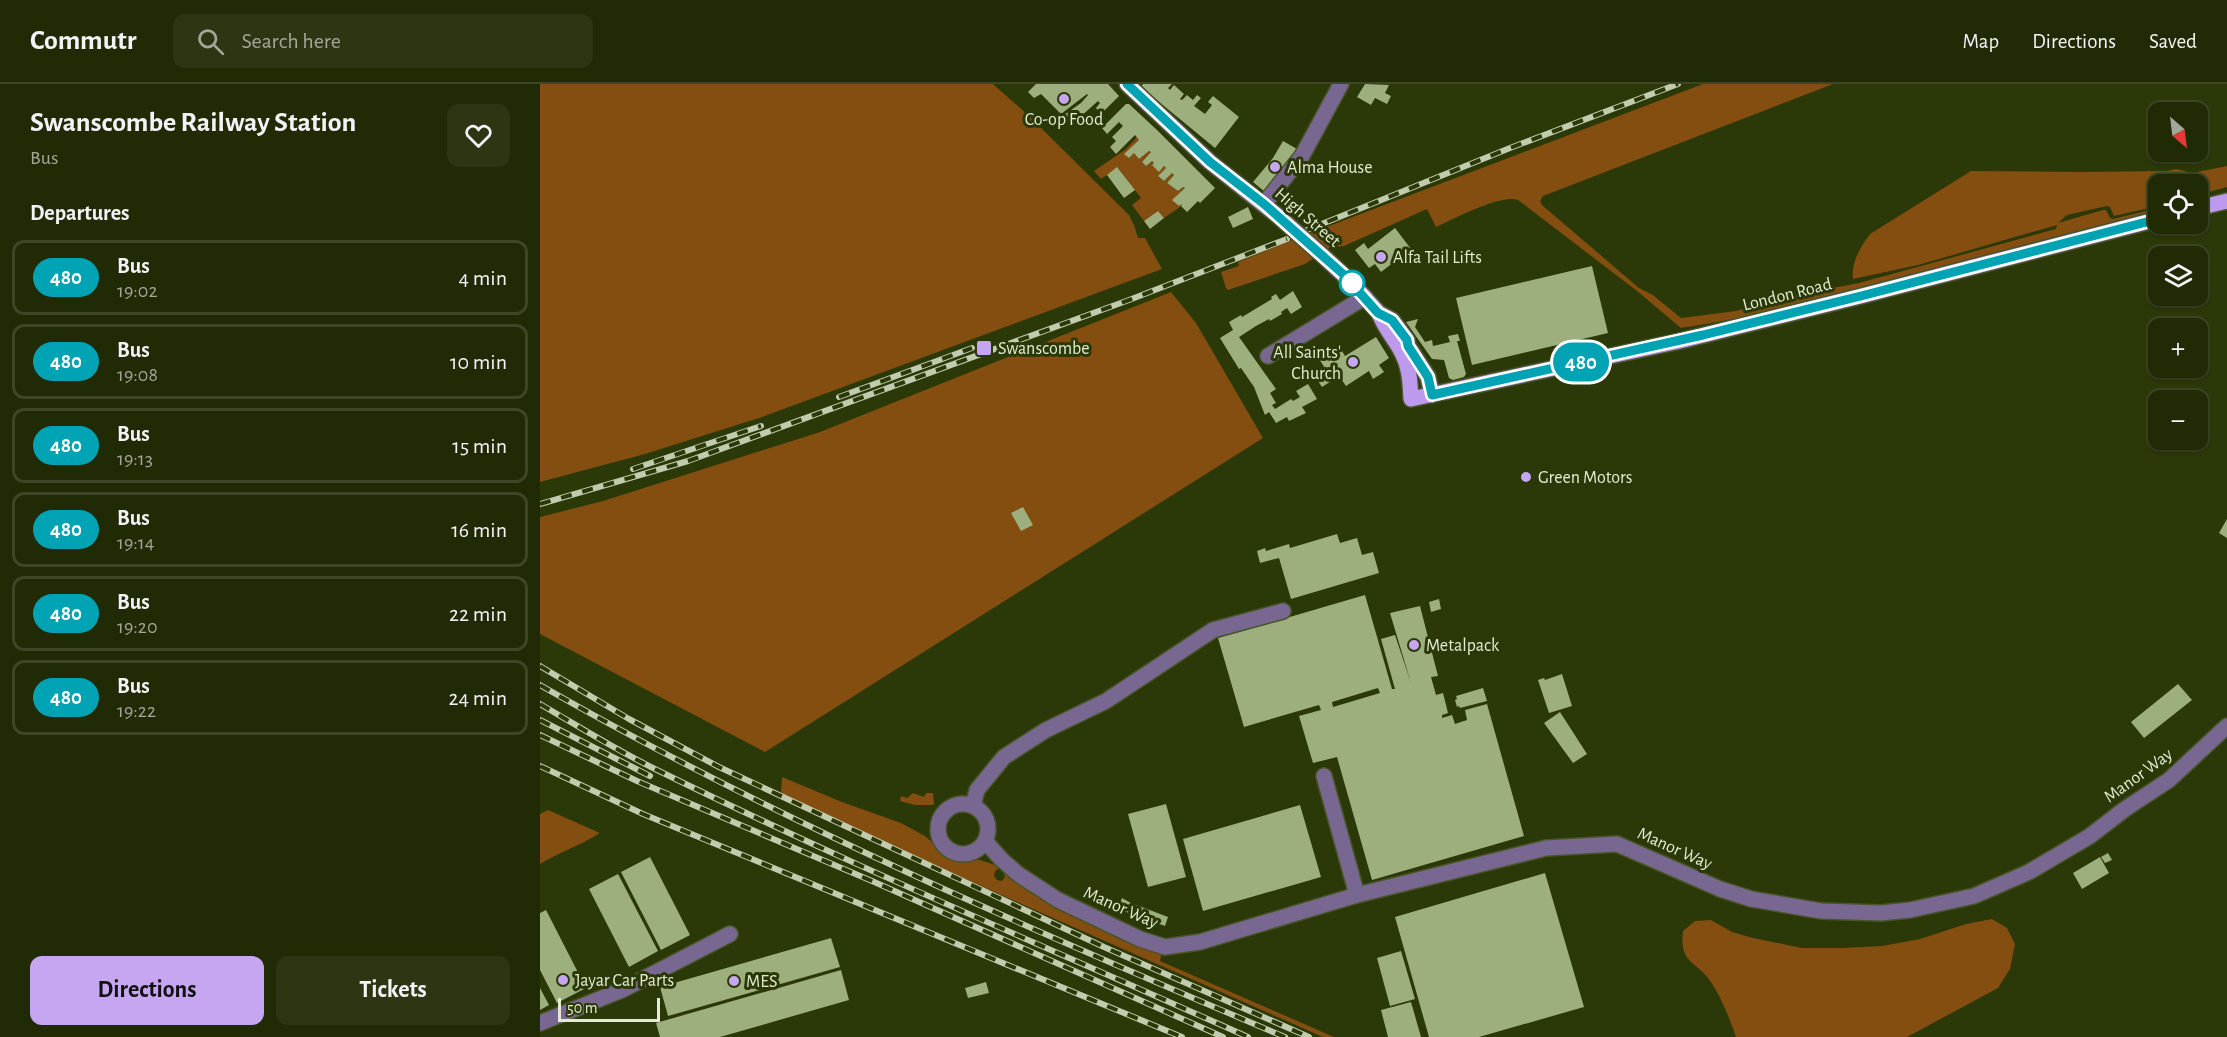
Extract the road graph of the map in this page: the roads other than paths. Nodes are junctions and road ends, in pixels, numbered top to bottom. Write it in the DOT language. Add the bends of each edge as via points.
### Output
graph roads {
  1 [pos="1341,84"];
  2 [pos="1128,85"];
  3 [pos="2227,201"];
  4 [pos="1264,204"];
  5 [pos="2208,206"];
  6 [pos="2148,222"];
  7 [pos="1365,297"];
  8 [pos="1378,313"];
  9 [pos="1268,356"];
  10 [pos="1428,396"];
  11 [pos="1283,611"];
  12 [pos="2227,726"];
  13 [pos="1324,776"];
  14 [pos="973,806"];
  15 [pos="985,842"];
  16 [pos="1357,895"];
  17 [pos="730,934"];
  18 [pos="540,1023"];
  1 -- 4 [label="street" via="1302,156"];
  2 -- 4 [label="main road, High Street" via="1210,162"];
  3 -- 5 [label="main road"];
  4 -- 7 [label="main road, High Street, bridge"];
  6 -- 10 [label="main road, London Road" via="1703,335"];
  7 -- 8 [label="main road, High Street"];
  7 -- 9 [label="street"];
  8 -- 10 [label="main road, High Street" via="1404,357 1409,376"];
  8 -- 10 [label="main road, High Street" via="1392,320 1414,344"];
  11 -- 14 [label="street" via="1213,630 1107,701 1046,730 1004,757 977,790"];
  12 -- 16 [label="street, Manor Way" via="2169,780 2090,836 2029,872 1974,896 1910,910 1821,911 1751,899 1617,844 1546,848"];
  13 -- 16 [label="street"];
  14 -- 15 [label="street" via="985,817"];
  14 -- 15 [label="street" via="956,805 949,809 939,822 940,838 958,853 973,852"];
  15 -- 16 [label="street, Manor Way" via="1018,874 1058,900 1165,947 1200,942"];
  17 -- 18 [label="street" via="622,990"];
}
